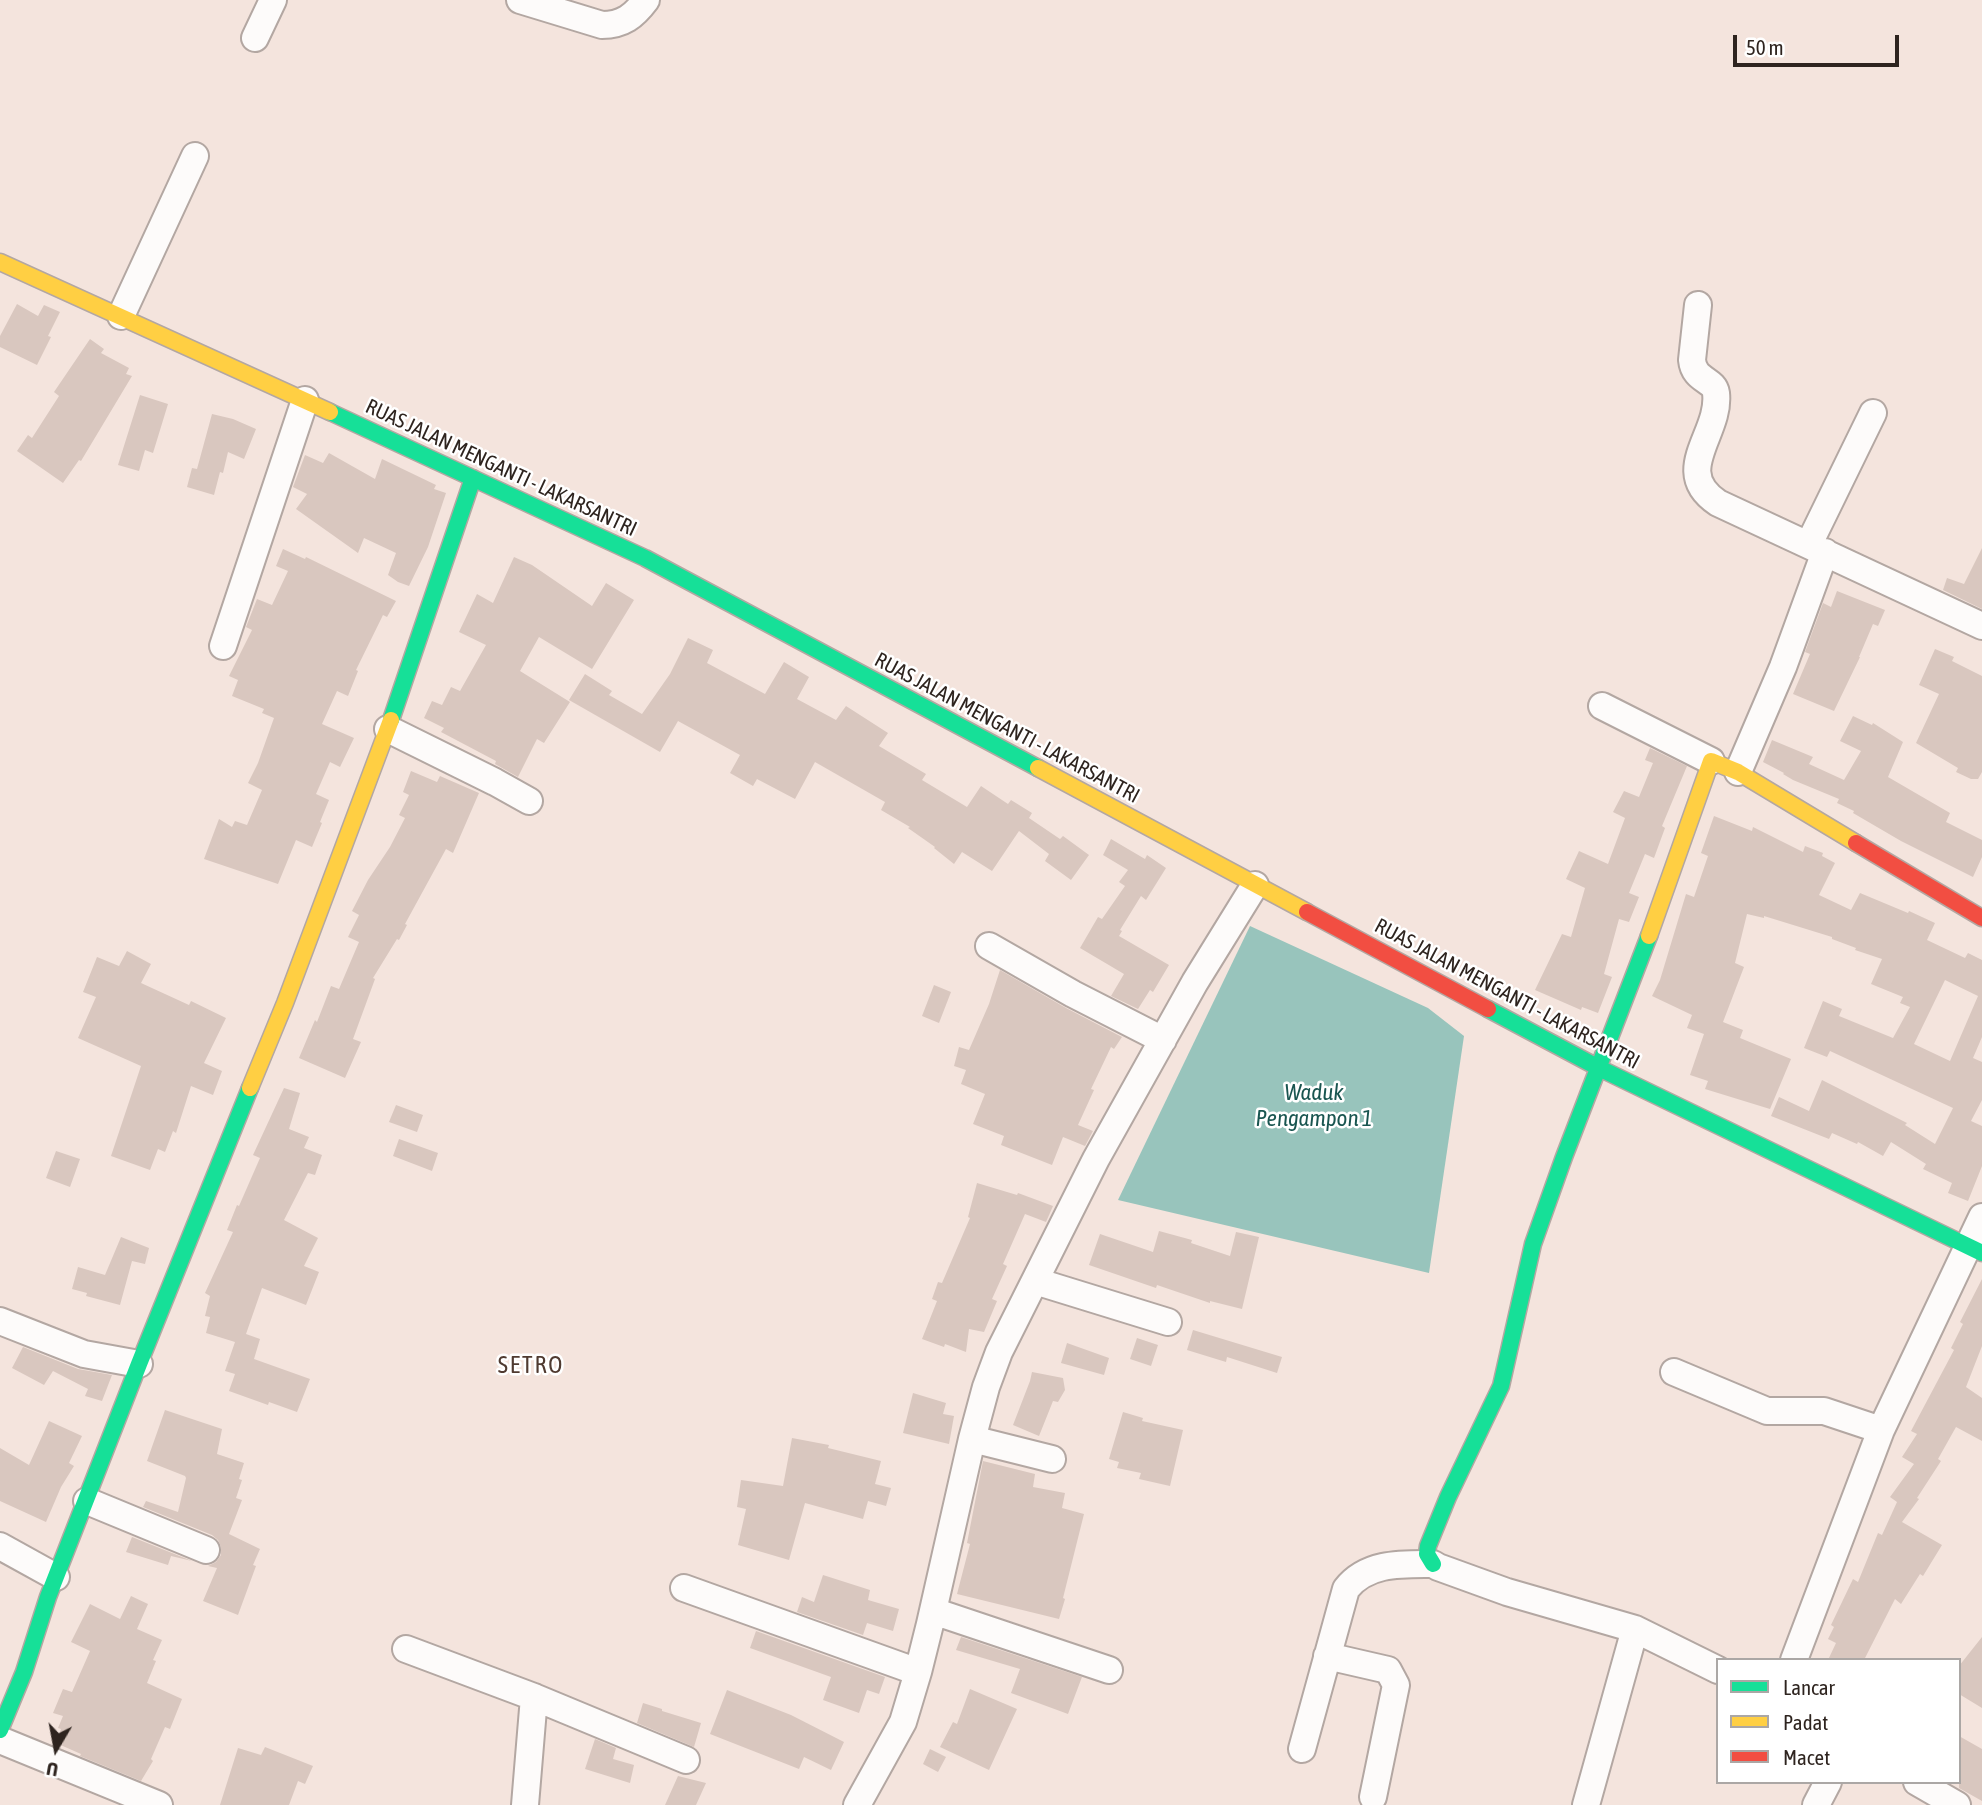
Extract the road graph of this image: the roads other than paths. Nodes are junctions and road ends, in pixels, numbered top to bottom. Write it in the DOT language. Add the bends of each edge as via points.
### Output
graph roads {
  1 [pos="273,0"];
  2 [pos="520,0"];
  3 [pos="646,0"];
  4 [pos="255,38"];
  5 [pos="195,156"];
  6 [pos="0,262"];
  7 [pos="1698,305"];
  8 [pos="121,316"];
  9 [pos="305,400"];
  10 [pos="1873,413"];
  11 [pos="473,478"];
  12 [pos="1817,548"];
  13 [pos="1982,626"];
  14 [pos="223,646"];
  15 [pos="1602,705"];
  16 [pos="388,729"];
  17 [pos="1711,761"];
  18 [pos="1738,772"];
  19 [pos="529,801"];
  20 [pos="1255,885"];
  21 [pos="1982,918"];
  22 [pos="989,946"];
  23 [pos="1163,1040"];
  24 [pos="1599,1068"];
  25 [pos="1982,1217"];
  26 [pos="1975,1249"];
  27 [pos="1035,1281"];
  28 [pos="0,1321"];
  29 [pos="1168,1322"];
  30 [pos="139,1364"];
  31 [pos="1674,1372"];
  32 [pos="1881,1430"];
  33 [pos="972,1439"];
  34 [pos="1052,1459"];
  35 [pos="87,1501"];
  36 [pos="0,1546"];
  37 [pos="206,1550"];
  38 [pos="1433,1564"];
  39 [pos="56,1577"];
  40 [pos="684,1588"];
  41 [pos="933,1611"];
  42 [pos="1635,1629"];
  43 [pos="406,1649"];
  44 [pos="1327,1656"];
  45 [pos="1795,1658"];
  46 [pos="1716,1669"];
  47 [pos="1109,1670"];
  48 [pos="918,1672"];
  49 [pos="534,1698"];
  50 [pos="0,1730"];
  51 [pos="0,1740"];
  52 [pos="1302,1749"];
  53 [pos="686,1760"];
  54 [pos="1827,1784"];
  55 [pos="1920,1784"];
  56 [pos="1373,1797"];
  57 [pos="155,1804"];
  58 [pos="525,1805"];
  59 [pos="857,1805"];
  60 [pos="1586,1805"];
  61 [pos="1816,1805"];
  62 [pos="1957,1805"];
  1 -- 4 [label="street"];
  2 -- 3 [label="street" via="602,25 626,21"];
  5 -- 8 [label="street"];
  6 -- 8 [label="street, RUAS JALAN MENGANTI - LAKARSANTRI"];
  7 -- 12 [label="street" via="1693,368 1716,393 1697,480 1718,503"];
  8 -- 9 [label="street, RUAS JALAN MENGANTI - LAKARSANTRI"];
  9 -- 11 [label="street, RUAS JALAN MENGANTI - LAKARSANTRI"];
  9 -- 14 [label="street"];
  10 -- 12 [label="street"];
  11 -- 16 [label="street"];
  11 -- 20 [label="street, RUAS JALAN MENGANTI - LAKARSANTRI" via="701,587"];
  12 -- 13 [label="street"];
  12 -- 18 [label="street" via="1783,667"];
  15 -- 17 [label="street"];
  16 -- 19 [label="street"];
  16 -- 30 [label="street" via="285,1003"];
  17 -- 18 [label="street"];
  17 -- 24 [label="street"];
  18 -- 21 [label="street"];
  20 -- 23 [label="street"];
  20 -- 24 [label="street, RUAS JALAN MENGANTI - LAKARSANTRI"];
  22 -- 23 [label="street"];
  23 -- 27 [label="street"];
  24 -- 26 [label="street, RUAS JALAN MENGANTI - LAKARSANTRI"];
  24 -- 38 [label="street" via="1533,1244 1501,1386 1428,1546"];
  25 -- 26 [label="street"];
  26 -- 32 [label="street"];
  27 -- 29 [label="street"];
  27 -- 33 [label="street" via="999,1352"];
  28 -- 30 [label="street" via="84,1354"];
  30 -- 35 [label="street"];
  31 -- 32 [label="street" via="1767,1411 1824,1410"];
  32 -- 45 [label="street"];
  33 -- 34 [label="street"];
  33 -- 41 [label="street"];
  35 -- 37 [label="street"];
  35 -- 39 [label="street"];
  36 -- 39 [label="street"];
  38 -- 42 [label="street" via="1507,1592"];
  38 -- 44 [label="street" via="1395,1564 1368,1571 1351,1582"];
  39 -- 50 [label="street"];
  40 -- 48 [label="street"];
  41 -- 47 [label="street"];
  41 -- 48 [label="street"];
  42 -- 46 [label="street"];
  42 -- 60 [label="street"];
  43 -- 49 [label="street"];
  44 -- 52 [label="street"];
  44 -- 56 [label="street" via="1388,1670 1396,1685"];
  48 -- 59 [label="street" via="903,1722"];
  49 -- 53 [label="street"];
  49 -- 58 [label="street"];
  51 -- 57 [label="street"];
  54 -- 61 [label="street"];
  55 -- 62 [label="street"];
}
